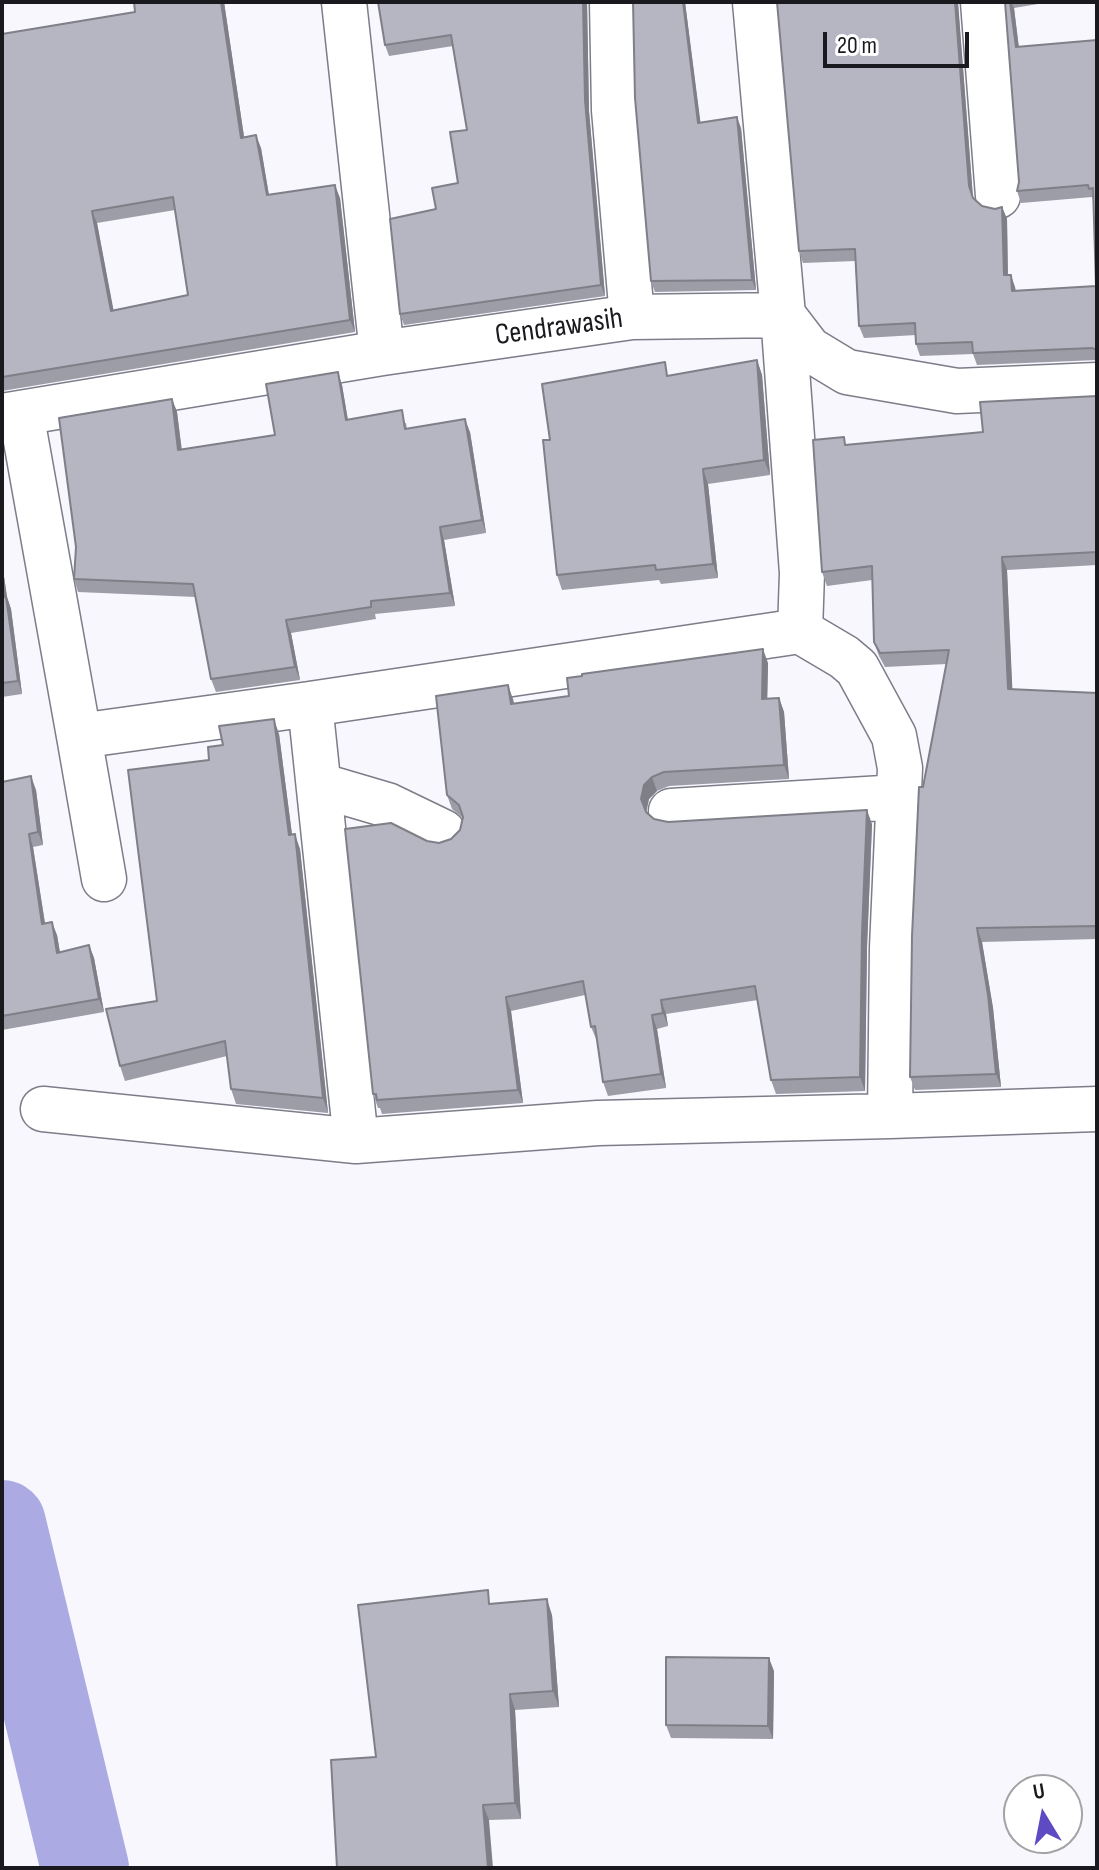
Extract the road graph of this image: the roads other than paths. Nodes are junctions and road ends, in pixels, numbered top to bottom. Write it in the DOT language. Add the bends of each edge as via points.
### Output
graph roads {
  1 [pos="344,2"];
  2 [pos="612,2"];
  3 [pos="755,2"];
  4 [pos="983,2"];
  5 [pos="998,196"];
  6 [pos="783,315"];
  7 [pos="632,317"];
  8 [pos="382,353"];
  9 [pos="1097,385"];
  10 [pos="11,414"];
  11 [pos="800,631"];
  12 [pos="310,704"];
  13 [pos="79,736"];
  14 [pos="319,785"];
  15 [pos="899,797"];
  16 [pos="671,811"];
  17 [pos="443,832"];
  18 [pos="104,879"];
  19 [pos="43,1109"];
  20 [pos="1097,1109"];
  21 [pos="890,1116"];
  22 [pos="356,1141"];
  1 -- 8 [label="street"];
  2 -- 7 [label="street" via="614,110"];
  3 -- 6 [label="street"];
  4 -- 5 [label="street"];
  6 -- 7 [label="street, Cendrawasih"];
  6 -- 9 [label="street" via="809,349 847,372 957,391"];
  6 -- 11 [label="street" via="802,573"];
  7 -- 8 [label="street, Cendrawasih"];
  8 -- 10 [label="street, Cendrawasih"];
  10 -- 13 [label="street"];
  11 -- 12 [label="street"];
  11 -- 15 [label="street" via="857,668 894,736"];
  12 -- 13 [label="street"];
  12 -- 14 [label="street"];
  13 -- 18 [label="street"];
  14 -- 17 [label="street" via="387,805"];
  14 -- 22 [label="street"];
  15 -- 16 [label="street"];
  15 -- 21 [label="street"];
  19 -- 22 [label="street"];
  20 -- 21 [label="street"];
  21 -- 22 [label="street" via="598,1123"];
}
